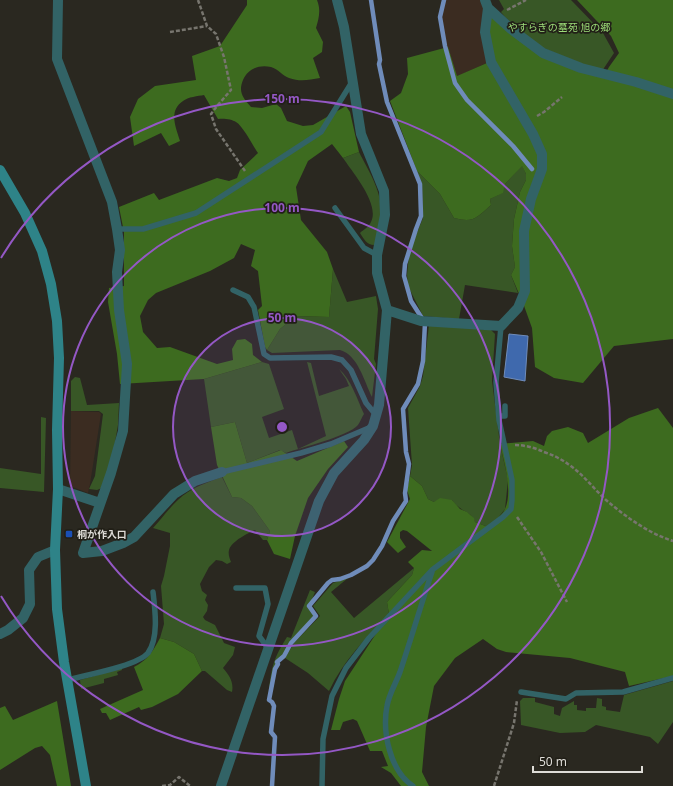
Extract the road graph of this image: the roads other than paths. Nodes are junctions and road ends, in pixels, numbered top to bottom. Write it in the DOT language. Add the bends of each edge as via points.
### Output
graph roads {
  1 [pos="58,0"];
  2 [pos="337,0"];
  3 [pos="486,4"];
  4 [pos="352,82"];
  5 [pos="673,94"];
  6 [pos="0,170"];
  7 [pos="335,208"];
  8 [pos="117,229"];
  9 [pos="377,254"];
  10 [pos="233,290"];
  11 [pos="387,310"];
  12 [pos="500,326"];
  13 [pos="505,406"];
  14 [pos="376,415"];
  15 [pos="499,416"];
  16 [pos="373,426"];
  17 [pos="222,472"];
  18 [pos="58,489"];
  19 [pos="100,503"];
  20 [pos="55,550"];
  21 [pos="432,570"];
  22 [pos="236,588"];
  23 [pos="153,592"];
  24 [pos="0,634"];
  25 [pos="268,648"];
  26 [pos="673,678"];
  27 [pos="67,680"];
  28 [pos="520,692"];
  29 [pos="86,786"];
  30 [pos="221,786"];
  31 [pos="322,786"];
  32 [pos="413,786"];
  1 -- 8 [label="street" via="57,59 112,202"];
  2 -- 4 [label="street" via="344,27"];
  3 -- 5 [label="street" via="510,29 543,53 581,68"];
  3 -- 12 [label="street" via="485,32 491,62 542,154 542,170 531,199 524,231 525,291 518,308"];
  4 -- 8 [label="lane" via="321,132 196,213 143,229"];
  4 -- 9 [label="street" via="361,134 384,191 385,215"];
  6 -- 18 [label="street" via="25,213 42,251 51,284 59,358"];
  7 -- 9 [label="lane" via="364,248"];
  8 -- 19 [label="street" via="120,250 117,272 119,310 128,364 123,431"];
  9 -- 11 [label="street" via="377,273"];
  10 -- 14 [label="lane" via="248,297 254,307 264,354 270,358 331,357 342,360 352,370 366,403"];
  11 -- 12 [label="street" via="421,321"];
  11 -- 14 [label="street"];
  12 -- 15 [label="lane" via="496,382"];
  13 -- 15 [label="lane" via="505,416"];
  14 -- 16 [label="street"];
  15 -- 21 [label="lane" via="512,480 511,509"];
  16 -- 17 [label="lane" via="331,444"];
  16 -- 25 [label="street" via="364,440 334,473 319,501"];
  17 -- 19 [label="street" via="195,481 174,494 134,537 102,551 83,552"];
  18 -- 19 [label="street"];
  18 -- 20 [label="street"];
  20 -- 24 [label="street" via="38,557 29,570 30,604 23,618"];
  20 -- 27 [label="street" via="57,609"];
  21 -- 31 [label="lane" via="369,638 346,668 332,696 323,739"];
  21 -- 32 [label="lane" via="387,706 386,739 395,765 406,781"];
  22 -- 25 [label="lane" via="265,588 268,604 259,636"];
  23 -- 27 [label="lane" via="156,618 149,652 132,663"];
  25 -- 30 [label="street"];
  26 -- 28 [label="lane" via="623,692 576,694 566,699"];
  27 -- 29 [label="street"];
}
